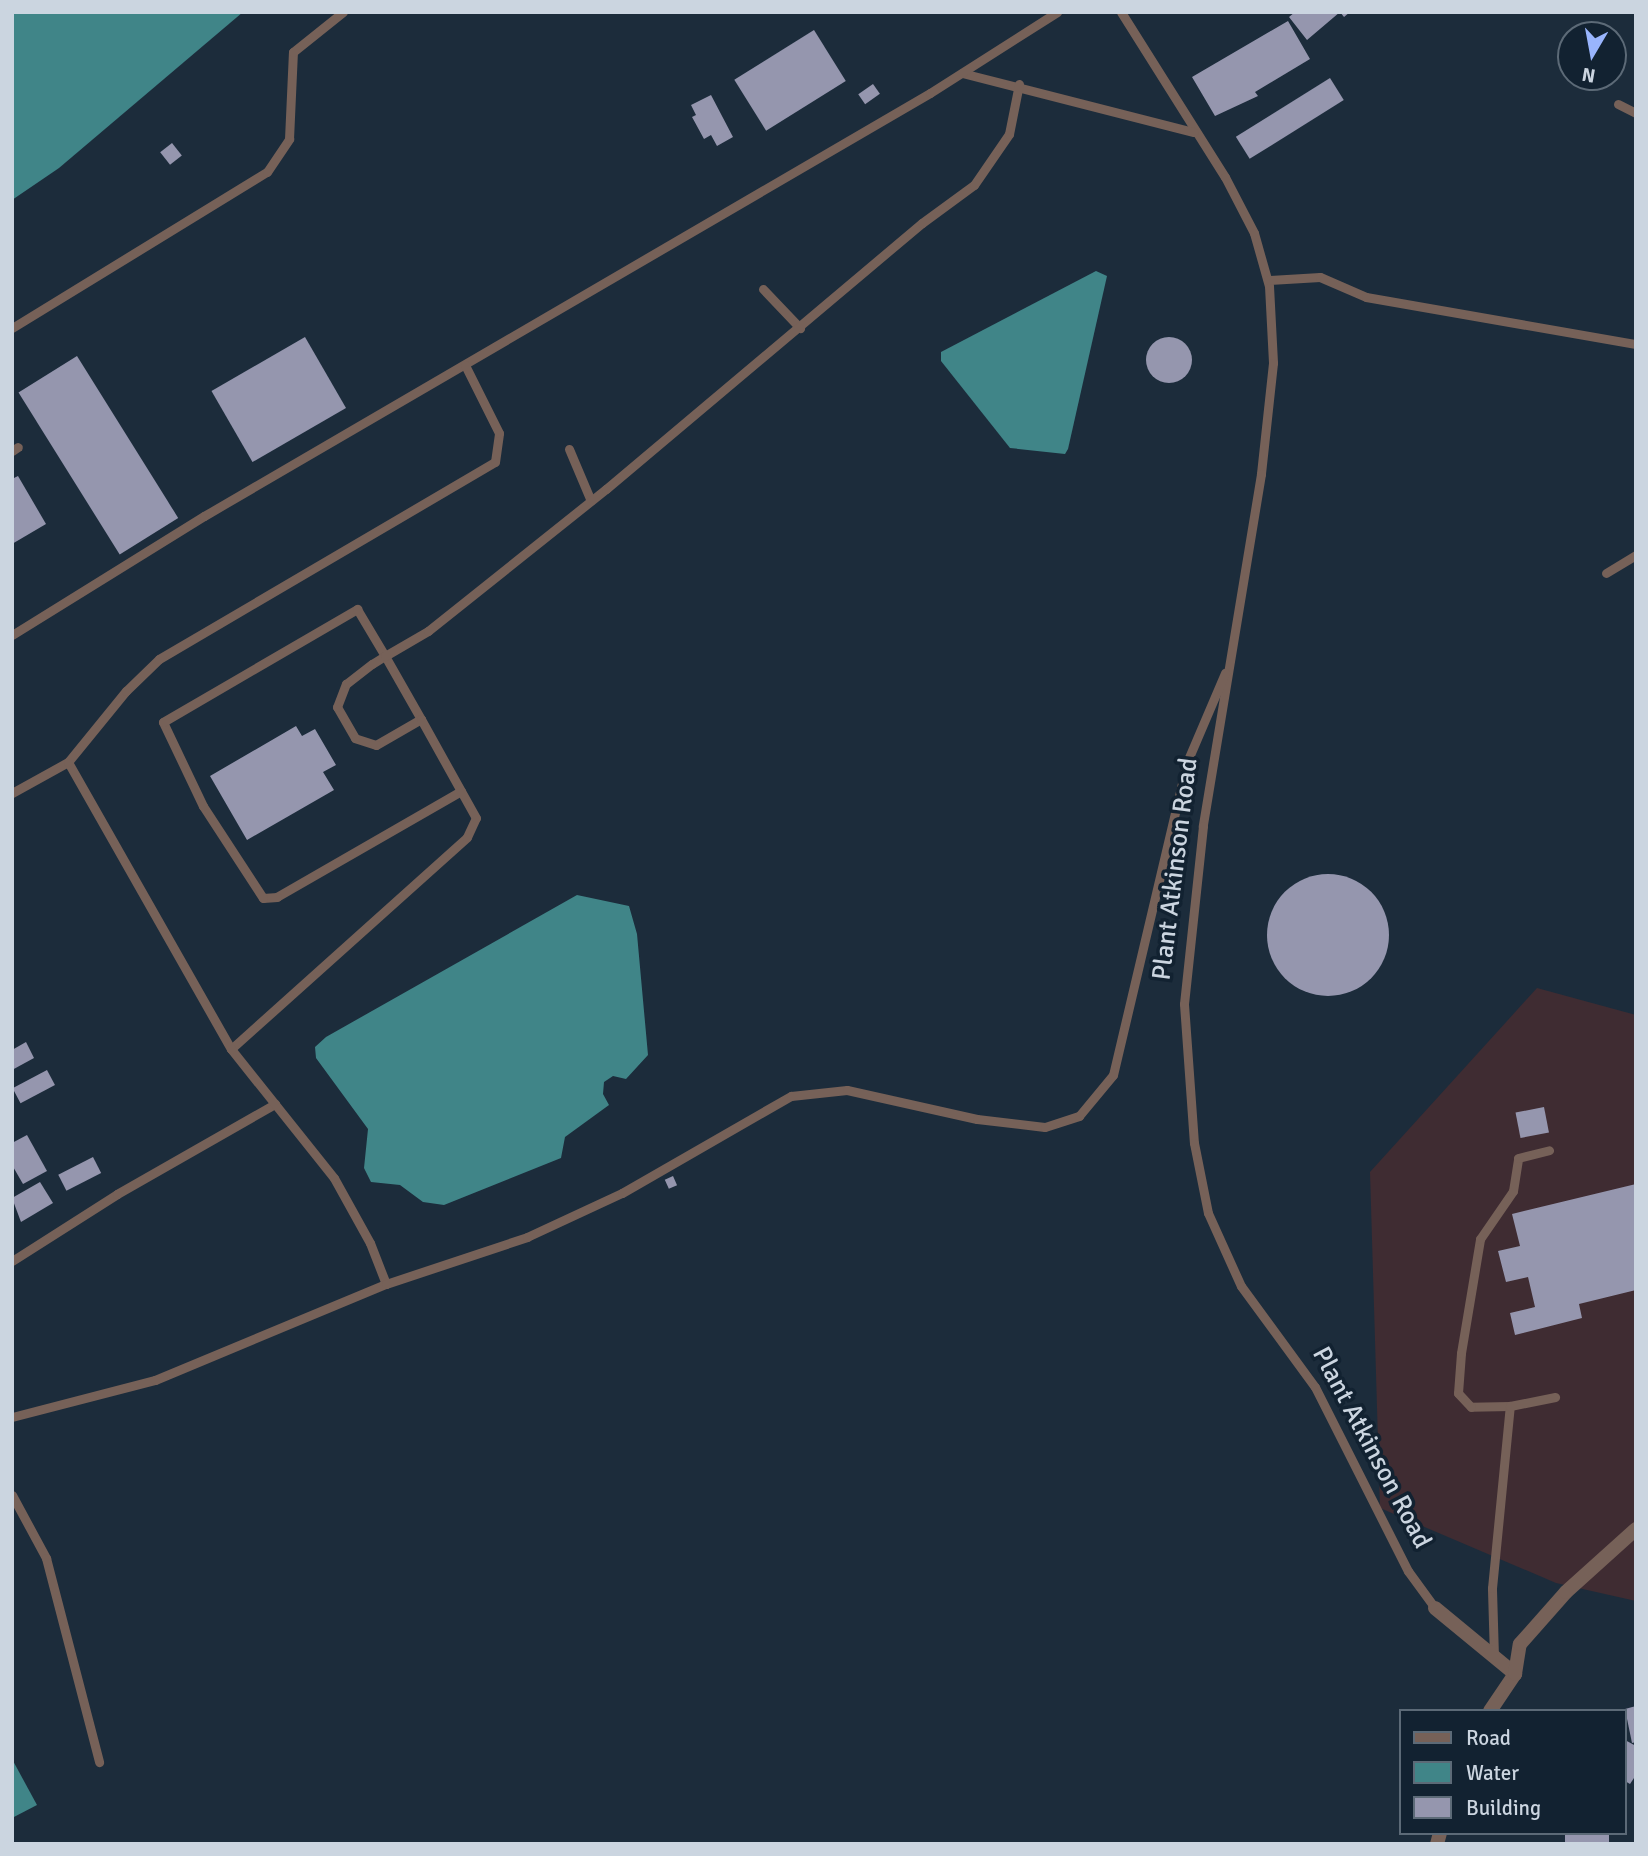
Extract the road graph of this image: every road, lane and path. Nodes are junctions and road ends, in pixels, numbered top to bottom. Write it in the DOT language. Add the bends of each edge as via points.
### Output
graph roads {
  1 [pos="343,12"];
  2 [pos="1056,12"];
  3 [pos="1121,12"];
  4 [pos="962,73"];
  5 [pos="1019,84"];
  6 [pos="1618,104"];
  7 [pos="1636,113"];
  8 [pos="1194,131"];
  9 [pos="1268,280"];
  10 [pos="763,289"];
  11 [pos="12,328"];
  12 [pos="800,328"];
  13 [pos="1636,344"];
  14 [pos="465,365"];
  15 [pos="569,449"];
  16 [pos="591,501"];
  17 [pos="1636,555"];
  18 [pos="1606,573"];
  19 [pos="12,635"];
  20 [pos="385,656"];
  21 [pos="1230,661"];
  22 [pos="421,719"];
  23 [pos="68,762"];
  24 [pos="461,791"];
  25 [pos="12,793"];
  26 [pos="231,1049"];
  27 [pos="275,1104"];
  28 [pos="1549,1150"];
  29 [pos="12,1261"];
  30 [pos="386,1284"];
  31 [pos="1555,1397"];
  32 [pos="1510,1406"];
  33 [pos="12,1417"];
  34 [pos="12,1495"];
  35 [pos="1636,1530"];
  36 [pos="1435,1608"];
  37 [pos="1494,1657"];
  38 [pos="1515,1674"];
  39 [pos="1491,1709"];
  40 [pos="99,1762"];
  1 -- 11 [label="lane" via="293,52 289,139 267,172"];
  2 -- 4 [label="lane"];
  3 -- 8 [label="lane, Plant Atkinson Road"];
  4 -- 5 [label="lane"];
  4 -- 14 [label="lane"];
  5 -- 8 [label="lane"];
  5 -- 12 [label="lane" via="1009,134 974,185 922,223"];
  6 -- 7 [label="lane"];
  8 -- 9 [label="lane, Plant Atkinson Road" via="1254,233"];
  9 -- 13 [label="lane" via="1320,277 1366,297"];
  9 -- 21 [label="lane, Plant Atkinson Road" via="1273,363 1261,474"];
  10 -- 12 [label="lane"];
  12 -- 16 [label="lane"];
  14 -- 19 [label="lane" via="204,516"];
  14 -- 23 [label="lane" via="499,433 495,462 159,659 126,691"];
  15 -- 16 [label="lane"];
  16 -- 20 [label="lane" via="428,631"];
  17 -- 18 [label="lane"];
  20 -- 22 [label="lane"];
  20 -- 22 [label="lane" via="346,684 337,707 355,738 376,745"];
  20 -- 24 [label="lane" via="357,609 163,722 203,806 263,898 276,897"];
  21 -- 30 [label="lane" via="1187,762 1114,1074 1079,1116 1045,1127 977,1119 847,1090 791,1096 622,1193 527,1237"];
  21 -- 36 [label="lane, Plant Atkinson Road" via="1203,826 1184,1004 1187,1093 1208,1213 1241,1286 1315,1387 1408,1571"];
  22 -- 24 [label="lane"];
  23 -- 25 [label="lane"];
  23 -- 26 [label="lane"];
  24 -- 26 [label="lane" via="476,818 467,837"];
  26 -- 27 [label="lane"];
  27 -- 29 [label="lane" via="117,1194"];
  27 -- 30 [label="lane" via="334,1178 370,1242"];
  28 -- 32 [label="lane" via="1518,1158 1513,1191 1480,1239 1461,1353 1458,1393 1471,1408"];
  30 -- 33 [label="lane" via="155,1380"];
  31 -- 32 [label="lane"];
  32 -- 37 [label="lane" via="1492,1588"];
  34 -- 40 [label="lane" via="47,1558"];
  35 -- 38 [label="street" via="1566,1592 1520,1644"];
  36 -- 37 [label="street, Plant Atkinson Road"];
  37 -- 38 [label="street, Plant Atkinson Road"];
  38 -- 39 [label="street"];
}
